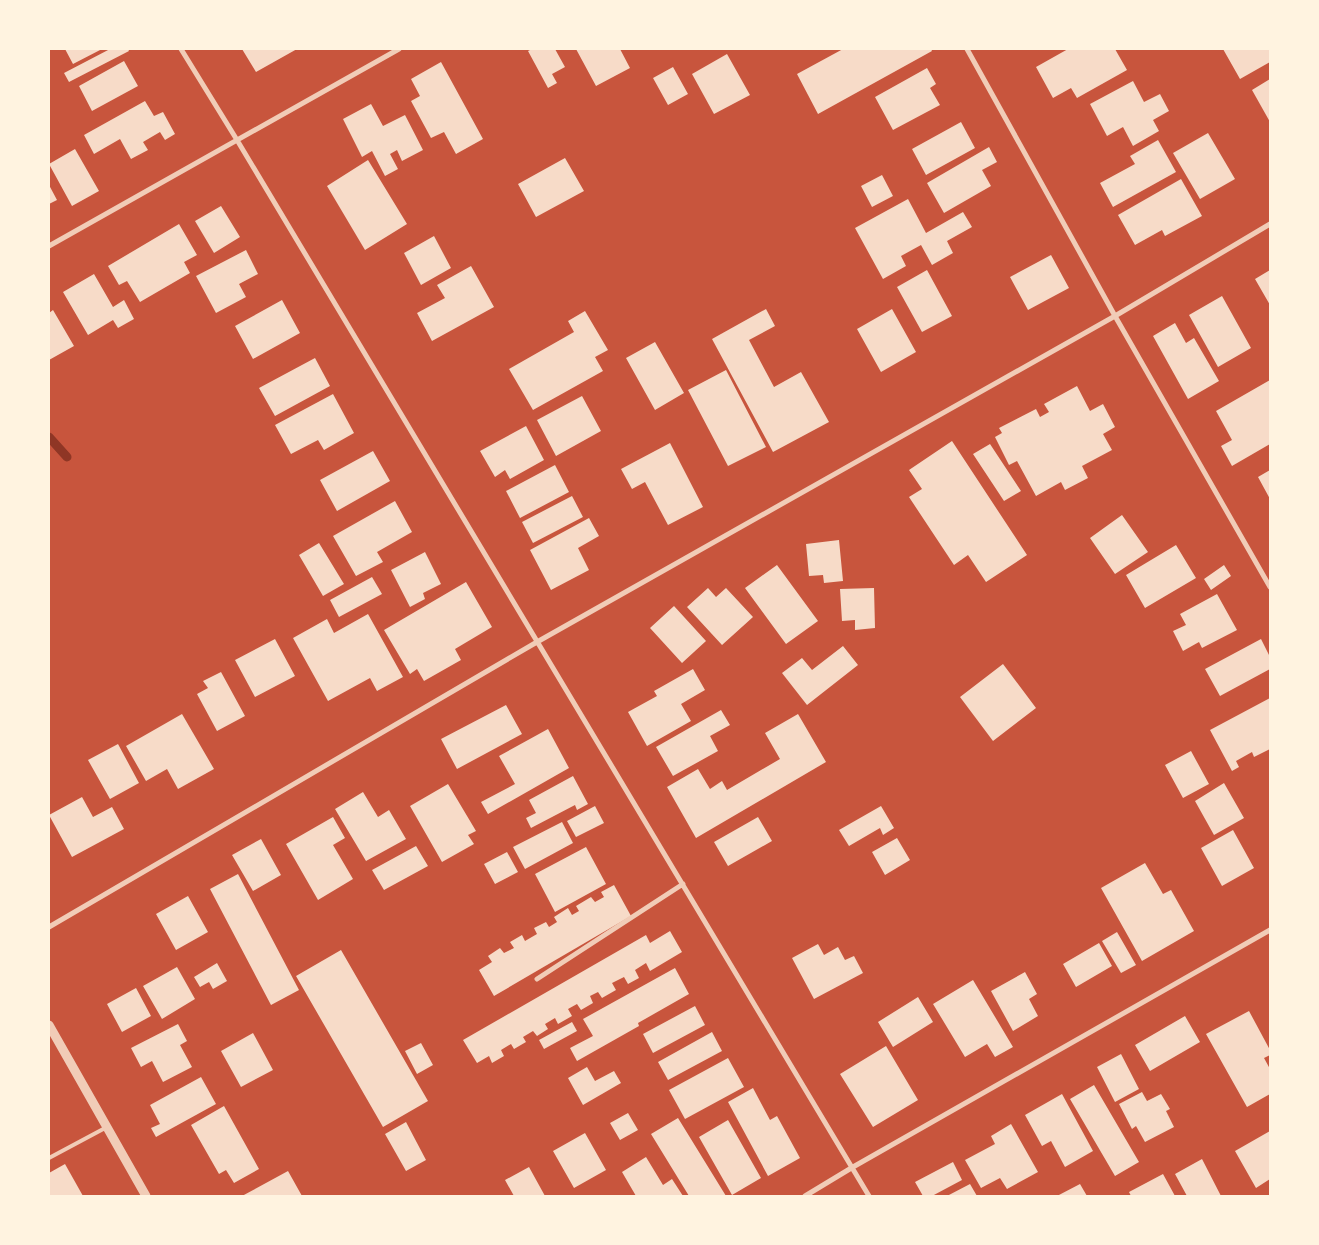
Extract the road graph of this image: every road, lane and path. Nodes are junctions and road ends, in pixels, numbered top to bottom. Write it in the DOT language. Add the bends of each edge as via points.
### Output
graph roads {
  1 [pos="181,49"];
  2 [pos="399,49"];
  3 [pos="967,49"];
  4 [pos="238,140"];
  5 [pos="1270,224"];
  6 [pos="49,246"];
  7 [pos="1115,316"];
  8 [pos="1270,587"];
  9 [pos="537,642"];
  10 [pos="682,884"];
  11 [pos="49,928"];
  12 [pos="1270,930"];
  13 [pos="537,980"];
  14 [pos="49,1025"];
  15 [pos="107,1127"];
  16 [pos="49,1158"];
  17 [pos="853,1167"];
  18 [pos="146,1196"];
  19 [pos="804,1196"];
  20 [pos="870,1196"];
  1 -- 4 [label="street"];
  2 -- 4 [label="street"];
  3 -- 7 [label="street"];
  4 -- 6 [label="street"];
  4 -- 9 [label="street"];
  5 -- 7 [label="street"];
  7 -- 8 [label="street"];
  7 -- 9 [label="street"];
  9 -- 10 [label="street"];
  9 -- 11 [label="street"];
  10 -- 13 [label="street"];
  10 -- 17 [label="street"];
  12 -- 17 [label="street"];
  14 -- 15 [label="street"];
  15 -- 16 [label="lane"];
  15 -- 18 [label="street"];
  17 -- 19 [label="street"];
  17 -- 20 [label="street"];
}
